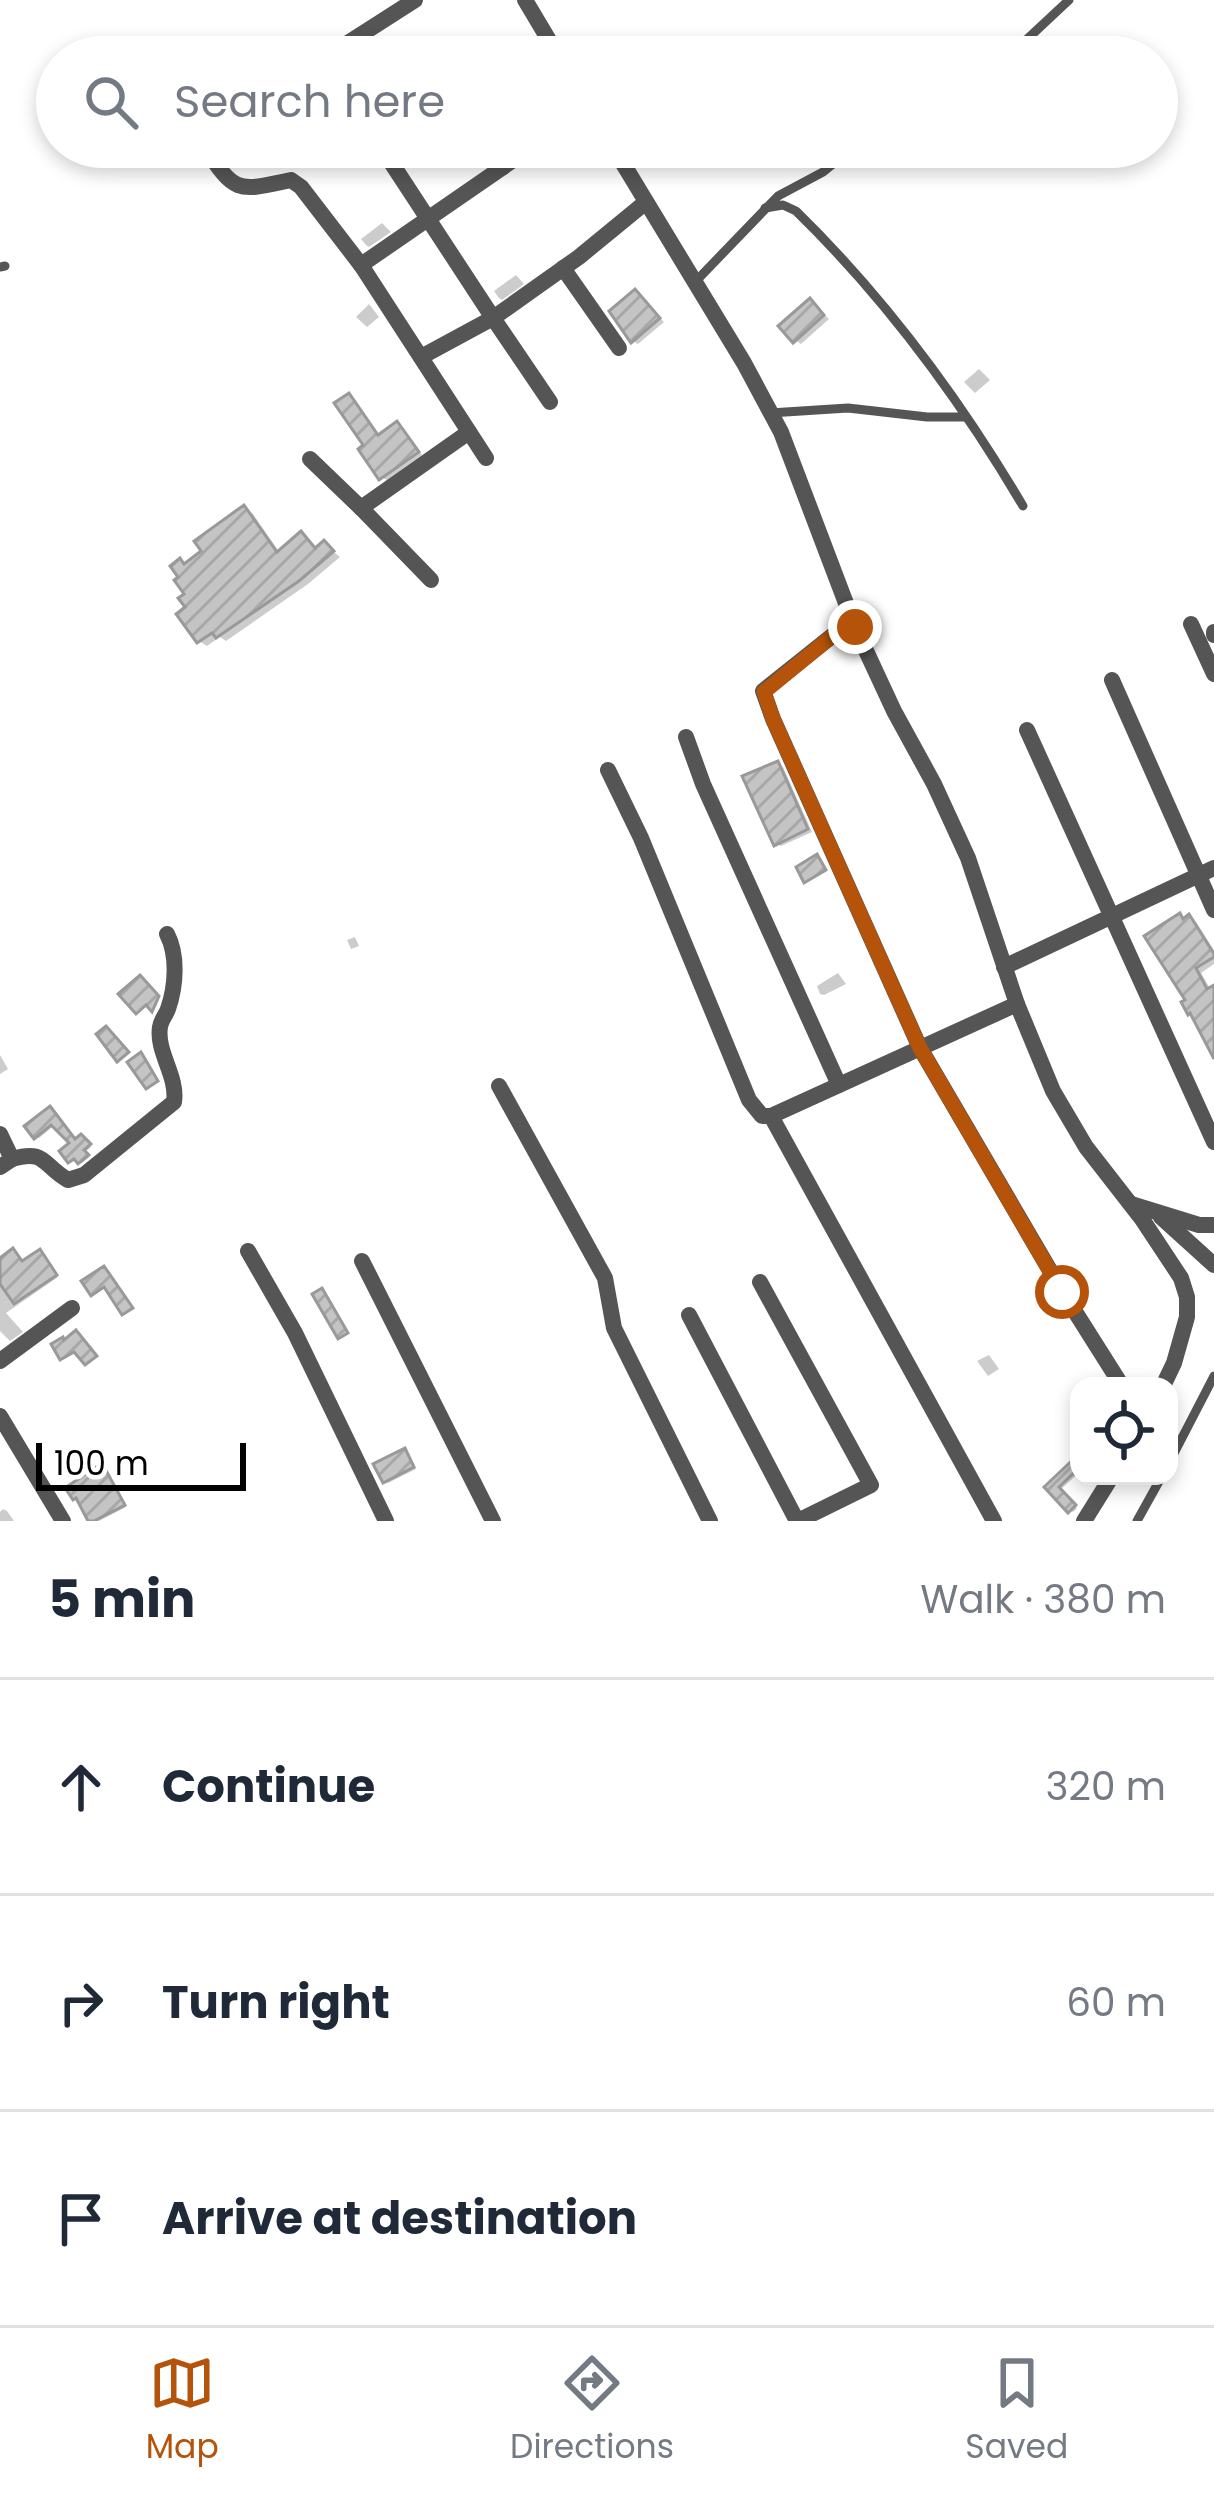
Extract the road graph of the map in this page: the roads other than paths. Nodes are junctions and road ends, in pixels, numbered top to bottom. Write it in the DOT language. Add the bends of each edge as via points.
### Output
graph roads {
  1 [pos="415,0"];
  2 [pos="524,0"];
  3 [pos="1069,0"];
  4 [pos="359,36"];
  5 [pos="546,36"];
  6 [pos="1030,36"];
  7 [pos="220,168"];
  8 [pos="395,168"];
  9 [pos="502,168"];
  10 [pos="626,168"];
  11 [pos="828,168"];
  12 [pos="646,202"];
  13 [pos="766,208"];
  14 [pos="428,219"];
  15 [pos="361,266"];
  16 [pos="563,268"];
  17 [pos="695,282"];
  18 [pos="494,318"];
  19 [pos="619,349"];
  20 [pos="421,357"];
  21 [pos="550,402"];
  22 [pos="770,413"];
  23 [pos="965,417"];
  24 [pos="469,432"];
  25 [pos="486,458"];
  26 [pos="310,459"];
  27 [pos="1023,506"];
  28 [pos="361,508"];
  29 [pos="430,580"];
  30 [pos="852,620"];
  31 [pos="1191,624"];
  32 [pos="1214,674"];
  33 [pos="1112,680"];
  34 [pos="1027,730"];
  35 [pos="686,737"];
  36 [pos="608,770"];
  37 [pos="1206,872"];
  38 [pos="1214,910"];
  39 [pos="1112,915"];
  40 [pos="167,934"];
  41 [pos="1004,967"];
  42 [pos="1017,1004"];
  43 [pos="920,1048"];
  44 [pos="839,1085"];
  45 [pos="499,1086"];
  46 [pos="771,1116"];
  47 [pos="0,1134"];
  48 [pos="1214,1142"];
  49 [pos="6,1163"];
  50 [pos="1131,1204"];
  51 [pos="1150,1210"];
  52 [pos="1214,1225"];
  53 [pos="248,1251"];
  54 [pos="362,1261"];
  55 [pos="1214,1265"];
  56 [pos="760,1282"];
  57 [pos="71,1308"];
  58 [pos="689,1315"];
  59 [pos="0,1361"];
  60 [pos="1214,1376"];
  61 [pos="1116,1377"];
  62 [pos="1167,1377"];
  63 [pos="0,1416"];
  64 [pos="1178,1446"];
  65 [pos="1106,1485"];
  66 [pos="1157,1485"];
  67 [pos="63,1521"];
  68 [pos="386,1521"];
  69 [pos="493,1521"];
  70 [pos="710,1521"];
  71 [pos="798,1521"];
  72 [pos="994,1521"];
  73 [pos="1084,1521"];
  74 [pos="1137,1521"];
  1 -- 4 [label="street"];
  2 -- 5 [label="street"];
  3 -- 6 [label="lane"];
  7 -- 15 [label="street" via="239,187 291,180"];
  8 -- 14 [label="street"];
  9 -- 14 [label="street"];
  10 -- 12 [label="street"];
  11 -- 13 [label="lane"];
  12 -- 16 [label="street"];
  12 -- 17 [label="street"];
  13 -- 17 [label="lane"];
  13 -- 23 [label="lane" via="790,206 802,217"];
  14 -- 15 [label="street"];
  14 -- 18 [label="street"];
  15 -- 20 [label="street"];
  16 -- 18 [label="street"];
  16 -- 19 [label="street"];
  17 -- 22 [label="street"];
  18 -- 20 [label="street"];
  18 -- 21 [label="street"];
  20 -- 24 [label="street"];
  22 -- 23 [label="lane" via="848,408"];
  22 -- 30 [label="street"];
  23 -- 27 [label="lane"];
  24 -- 25 [label="street"];
  24 -- 28 [label="street"];
  26 -- 28 [label="street"];
  28 -- 29 [label="street"];
  30 -- 41 [label="street" via="968,858"];
  30 -- 43 [label="street" via="764,692"];
  31 -- 32 [label="street"];
  33 -- 37 [label="street"];
  34 -- 39 [label="street"];
  35 -- 44 [label="street"];
  36 -- 46 [label="street" via="748,1100"];
  37 -- 38 [label="street"];
  37 -- 39 [label="street"];
  39 -- 41 [label="street"];
  39 -- 48 [label="street"];
  40 -- 49 [label="street" via="174,970 160,1027 174,1102 84,1175 68,1180 29,1154"];
  41 -- 42 [label="street"];
  42 -- 43 [label="street"];
  42 -- 50 [label="street" via="1053,1091"];
  43 -- 44 [label="street"];
  43 -- 61 [label="street"];
  44 -- 46 [label="street"];
  45 -- 70 [label="street" via="605,1278 614,1328"];
  46 -- 72 [label="street"];
  47 -- 49 [label="street"];
  50 -- 51 [label="street"];
  50 -- 62 [label="street" via="1187,1297"];
  51 -- 52 [label="street"];
  51 -- 55 [label="street"];
  53 -- 68 [label="street"];
  54 -- 69 [label="street"];
  56 -- 71 [label="street" via="871,1485"];
  57 -- 59 [label="street"];
  58 -- 71 [label="street"];
  60 -- 64 [label="lane"];
  63 -- 67 [label="street"];
  65 -- 73 [label="street"];
  66 -- 74 [label="lane"];
}
